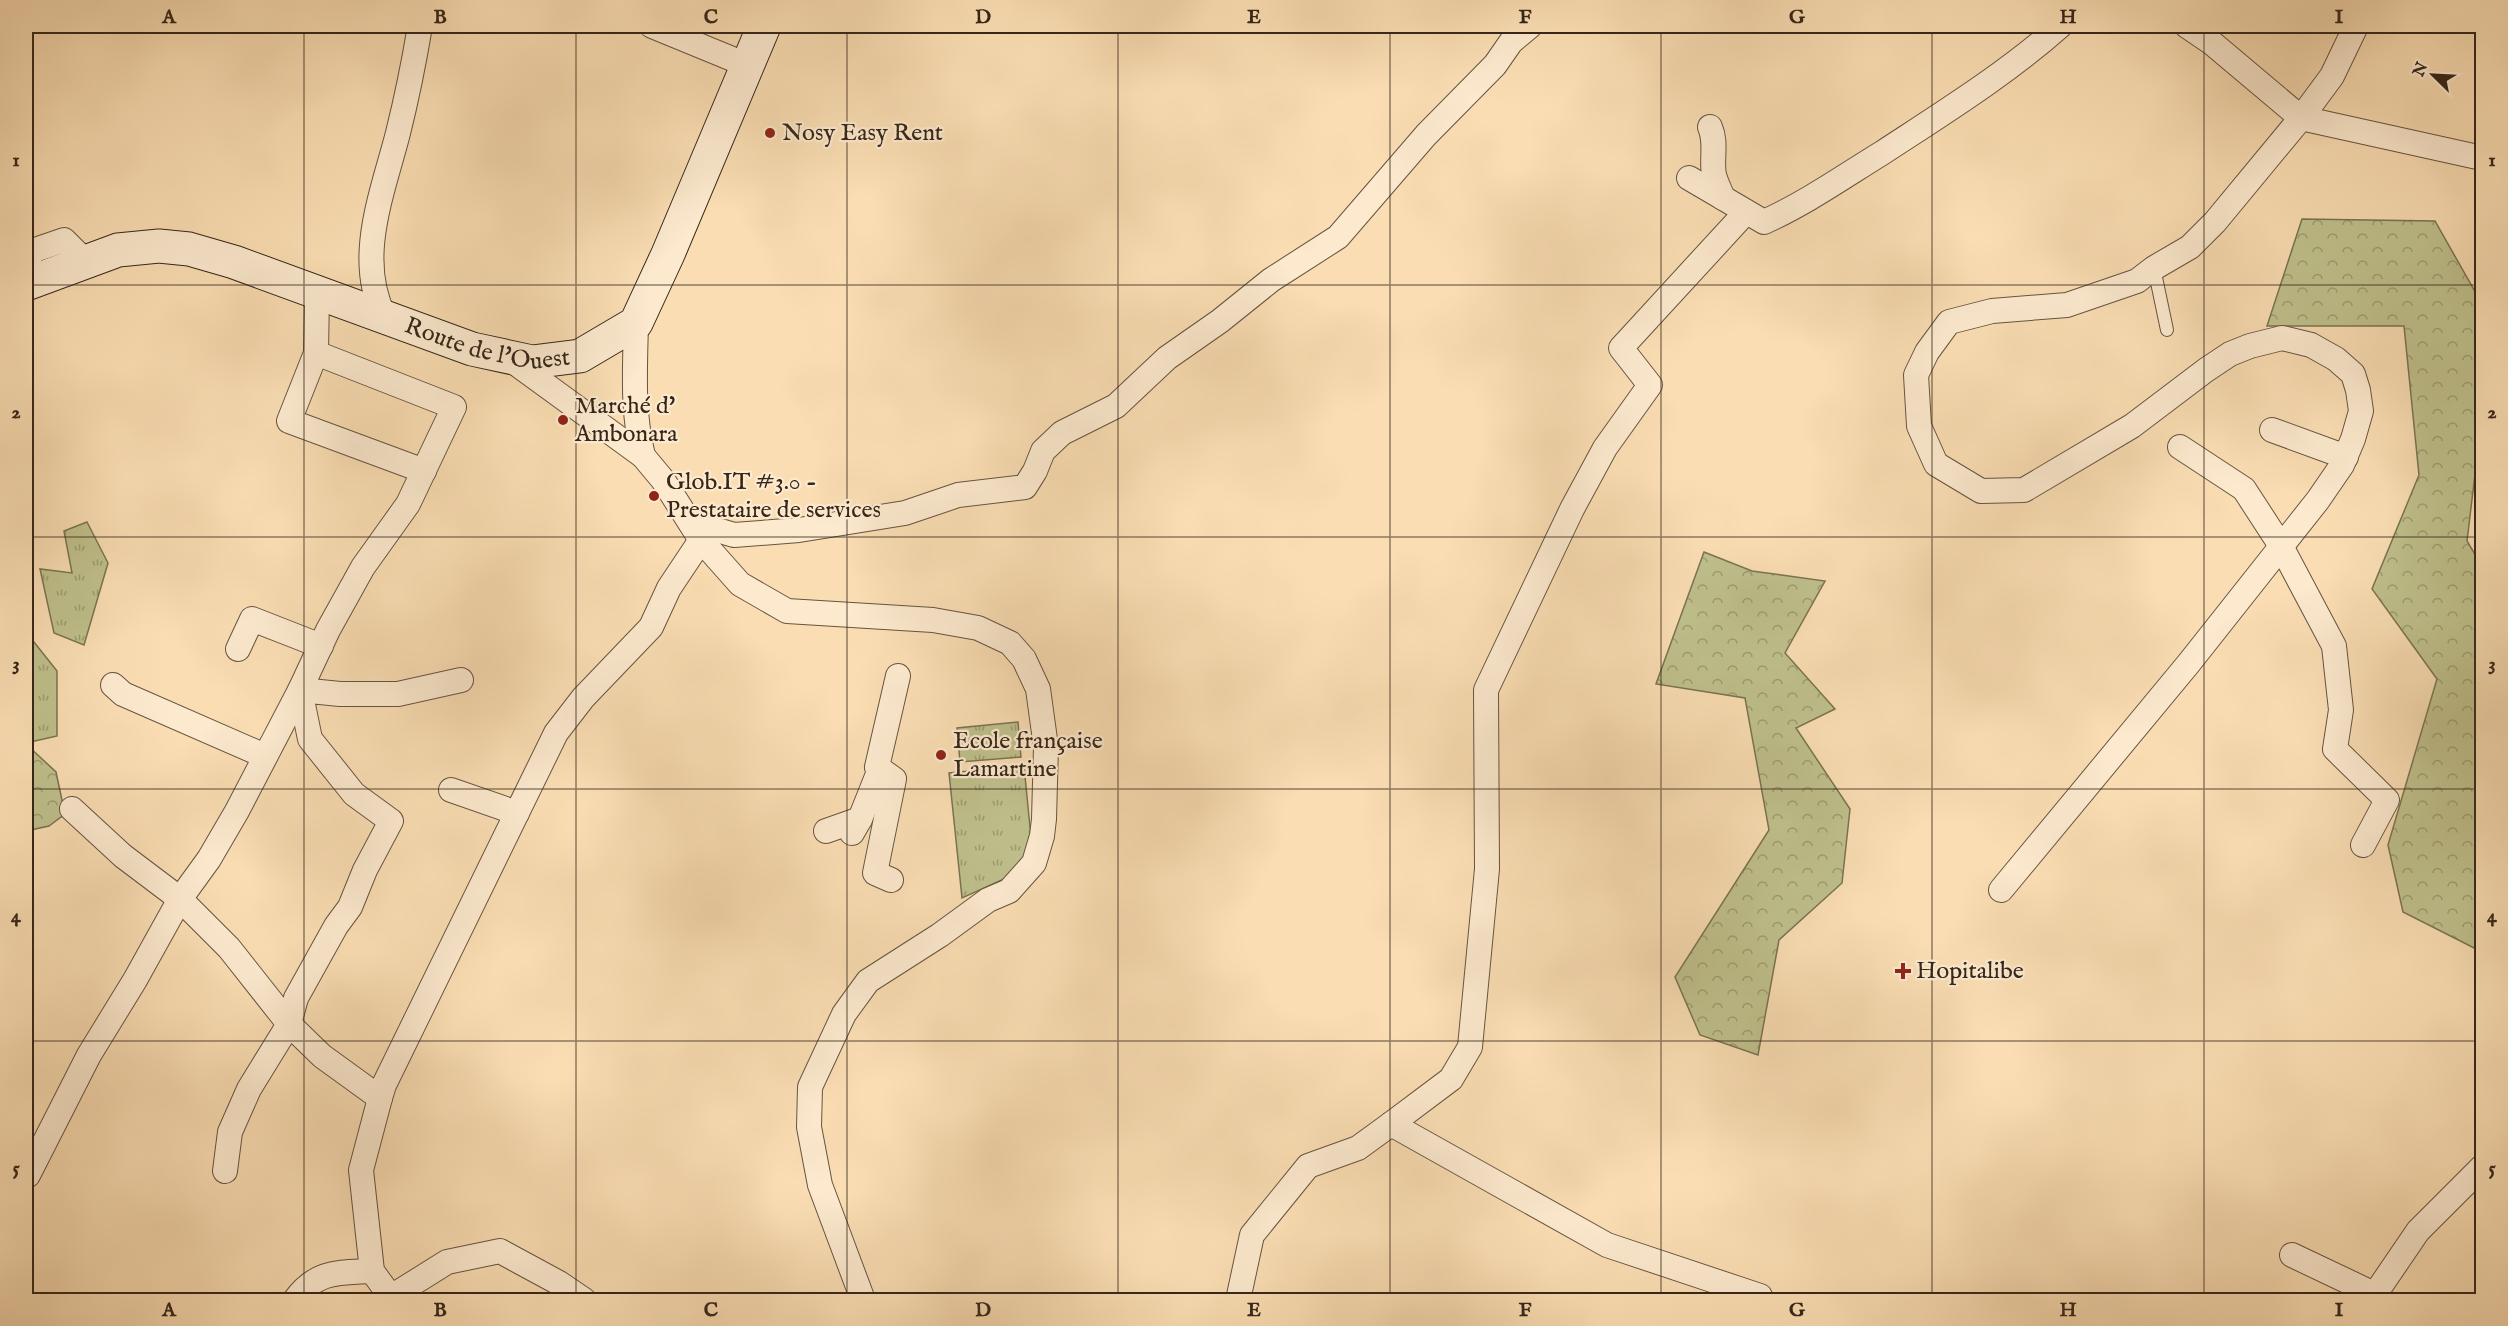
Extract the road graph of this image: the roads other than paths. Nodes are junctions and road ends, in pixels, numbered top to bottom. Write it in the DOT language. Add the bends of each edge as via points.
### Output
graph roads {
  1 [pos="420,26"];
  2 [pos="652,26"];
  3 [pos="764,26"];
  4 [pos="1530,26"];
  5 [pos="2060,26"];
  6 [pos="2187,26"];
  7 [pos="2356,26"];
  8 [pos="747,65"];
  9 [pos="2301,118"];
  10 [pos="1710,127"];
  11 [pos="2482,158"];
  12 [pos="1689,178"];
  13 [pos="1723,198"];
  14 [pos="1746,212"];
  15 [pos="27,267"];
  16 [pos="2154,268"];
  17 [pos="317,294"];
  18 [pos="384,316"];
  19 [pos="636,323"];
  20 [pos="2167,330"];
  21 [pos="316,353"];
  22 [pos="510,359"];
  23 [pos="2272,430"];
  24 [pos="2180,447"];
  25 [pos="644,456"];
  26 [pos="2346,456"];
  27 [pos="424,471"];
  28 [pos="695,531"];
  29 [pos="2281,546"];
  30 [pos="321,646"];
  31 [pos="238,649"];
  32 [pos="898,676"];
  33 [pos="461,680"];
  34 [pos="113,685"];
  35 [pos="300,690"];
  36 [pos="265,756"];
  37 [pos="880,769"];
  38 [pos="451,790"];
  39 [pos="72,809"];
  40 [pos="518,813"];
  41 [pos="826,831"];
  42 [pos="2362,845"];
  43 [pos="891,880"];
  44 [pos="2001,890"];
  45 [pos="180,899"];
  46 [pos="289,1024"];
  47 [pos="380,1098"];
  48 [pos="1390,1124"];
  49 [pos="2482,1167"];
  50 [pos="225,1171"];
  51 [pos="28,1175"];
  52 [pos="2292,1255"];
  53 [pos="372,1271"];
  54 [pos="1760,1296"];
  55 [pos="2373,1297"];
  56 [pos="392,1299"];
  57 [pos="294,1300"];
  58 [pos="584,1300"];
  59 [pos="863,1300"];
  60 [pos="1238,1300"];
  1 -- 18 [label="street" via="412,76 377,208 370,261 375,293"];
  2 -- 8 [label="street"];
  3 -- 8 [label="main road"];
  4 -- 28 [label="street" via="1426,135 1338,237 1271,280 1167,358 1116,406 1062,433 1043,451 1024,487 958,495 905,513 799,530 734,535"];
  5 -- 14 [label="street" via="1950,110 1794,209 1764,222"];
  6 -- 9 [label="street"];
  7 -- 9 [label="street" via="2332,76"];
  8 -- 19 [label="main road"];
  9 -- 11 [label="street"];
  9 -- 16 [label="street" via="2190,248"];
  10 -- 13 [label="street" via="1715,139 1714,175"];
  12 -- 13 [label="street"];
  13 -- 14 [label="street"];
  14 -- 48 [label="street" via="1621,348 1650,385 1605,448 1572,509 1486,690 1487,869 1470,1047 1451,1079"];
  15 -- 17 [label="main road, Route de l'Ouest" via="87,263 118,250 159,246 189,249 234,262"];
  16 -- 20 [label="lane"];
  16 -- 26 [label="street" via="2137,281 2067,305 1992,311 1949,322 1916,375 1919,426 1936,464 1981,491 2024,490 2132,426 2230,354 2282,338 2311,345 2336,359 2352,374 2361,411"];
  17 -- 18 [label="main road, Route de l'Ouest"];
  17 -- 21 [label="street"];
  18 -- 22 [label="main road, Route de l'Ouest"];
  19 -- 22 [label="main road, Route de l'Ouest" via="580,356 532,362"];
  19 -- 25 [label="street" via="634,397"];
  21 -- 27 [label="street" via="290,421"];
  21 -- 27 [label="street" via="454,407"];
  22 -- 25 [label="street"];
  23 -- 26 [label="street"];
  24 -- 29 [label="street" via="2244,489"];
  25 -- 28 [label="street"];
  26 -- 29 [label="street" via="2318,500"];
  27 -- 30 [label="street" via="408,504 363,567"];
  28 -- 40 [label="street" via="651,627 583,698 556,733"];
  28 -- 59 [label="street" via="740,584 787,611 933,620 978,628 1010,643 1024,659 1038,689 1046,747 1044,819 1034,863 1009,891 988,900 868,981 844,1014 810,1088 808,1127 820,1185"];
  29 -- 42 [label="street" via="2334,646 2342,710 2335,749 2387,800"];
  29 -- 44 [label="street"];
  30 -- 31 [label="street" via="252,619"];
  30 -- 35 [label="street"];
  32 -- 37 [label="street" via="877,767"];
  33 -- 35 [label="street" via="398,694"];
  34 -- 36 [label="street" via="123,694"];
  35 -- 36 [label="street"];
  35 -- 46 [label="street" via="310,740 354,794 391,821 350,907 296,998"];
  36 -- 45 [label="street" via="209,859"];
  37 -- 41 [label="street" via="856,826"];
  37 -- 43 [label="street" via="894,779 894,787 875,873"];
  38 -- 40 [label="street"];
  39 -- 45 [label="street" via="123,856"];
  40 -- 47 [label="street"];
  45 -- 46 [label="street" via="229,948"];
  45 -- 51 [label="street" via="88,1054"];
  46 -- 47 [label="street" via="322,1056"];
  46 -- 50 [label="street" via="249,1089 230,1132"];
  47 -- 53 [label="street" via="361,1170"];
  48 -- 54 [label="street" via="1607,1245"];
  48 -- 60 [label="street" via="1358,1148 1308,1166 1252,1235"];
  49 -- 55 [label="street" via="2418,1231"];
  52 -- 55 [label="street"];
  53 -- 56 [label="street"];
  53 -- 57 [label="street" via="323,1275"];
  56 -- 58 [label="street" via="447,1262 500,1251"];
}
